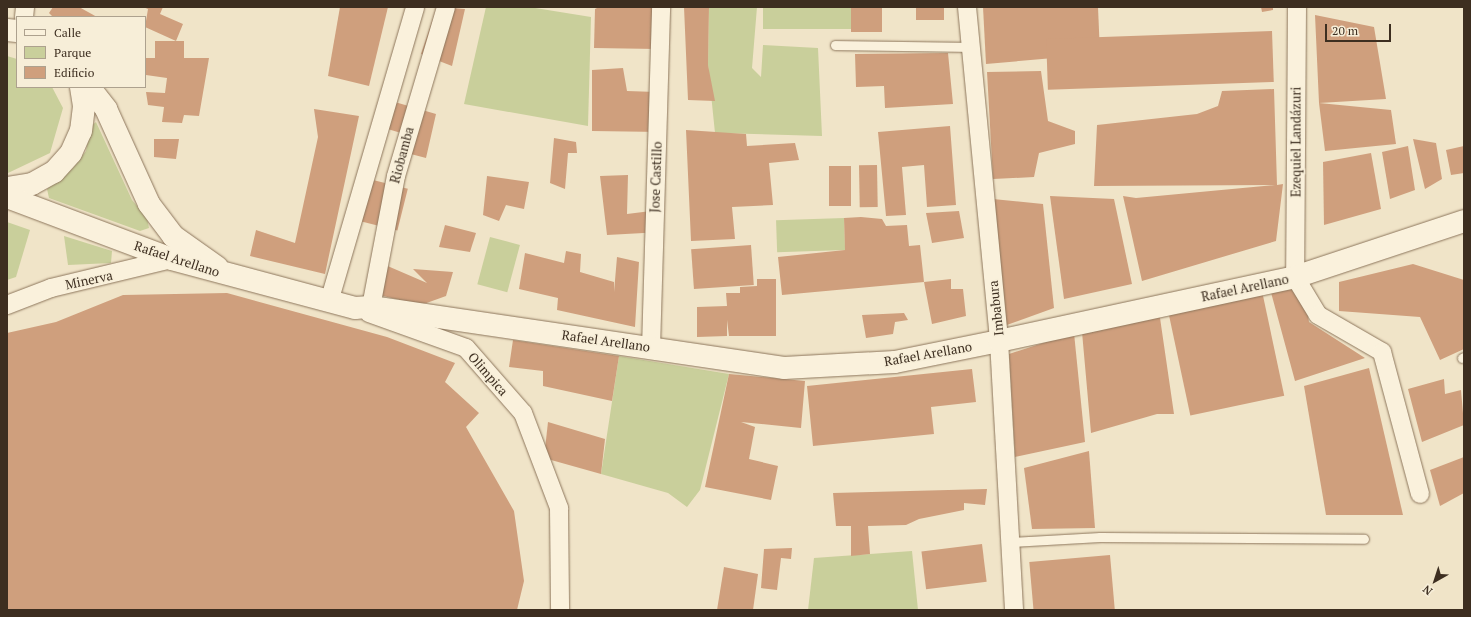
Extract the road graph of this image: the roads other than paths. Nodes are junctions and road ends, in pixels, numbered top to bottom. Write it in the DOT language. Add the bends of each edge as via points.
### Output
graph roads {
  1 [pos="415,7"];
  2 [pos="446,7"];
  3 [pos="662,7"];
  4 [pos="967,7"];
  5 [pos="1296,7"];
  6 [pos="835,45"];
  7 [pos="970,47"];
  8 [pos="81,88"];
  9 [pos="90,88"];
  10 [pos="7,188"];
  11 [pos="7,197"];
  12 [pos="1464,221"];
  13 [pos="172,259"];
  14 [pos="231,277"];
  15 [pos="1295,277"];
  16 [pos="328,302"];
  17 [pos="7,305"];
  18 [pos="363,308"];
  19 [pos="999,341"];
  20 [pos="651,348"];
  21 [pos="1420,494"];
  22 [pos="1364,539"];
  23 [pos="1011,542"];
  24 [pos="560,610"];
  25 [pos="1014,610"];
  1 -- 16 [label="street"];
  2 -- 18 [label="street, Riobamba" via="396,176"];
  3 -- 20 [label="street, Jose Castillo"];
  4 -- 7 [label="street, Imbabura"];
  5 -- 15 [label="street, Ezequiel Landázuri"];
  6 -- 7 [label="lane"];
  7 -- 19 [label="street, Imbabura"];
  8 -- 10 [label="main road" via="84,106 81,131 71,153 54,172 32,184"];
  9 -- 14 [label="main road, Rafael Arellano" via="106,109 149,204 173,236"];
  11 -- 13 [label="main road, Rafael Arellano"];
  12 -- 15 [label="main road, Rafael Arellano"];
  13 -- 14 [label="main road, Rafael Arellano"];
  13 -- 17 [label="street, Minerva" via="51,288"];
  14 -- 16 [label="main road, Olimpica"];
  15 -- 19 [label="main road, Rafael Arellano"];
  15 -- 21 [label="street" via="1318,315 1382,352"];
  16 -- 18 [label="main road, Olimpica"];
  18 -- 20 [label="main road, Rafael Arellano"];
  18 -- 24 [label="street, Olimpica" via="466,348 523,413 559,508"];
  19 -- 20 [label="main road, Rafael Arellano" via="896,362 784,368"];
  19 -- 23 [label="street, Imbabura"];
  22 -- 23 [label="lane" via="1100,537"];
  23 -- 25 [label="street, Imbabura"];
}
